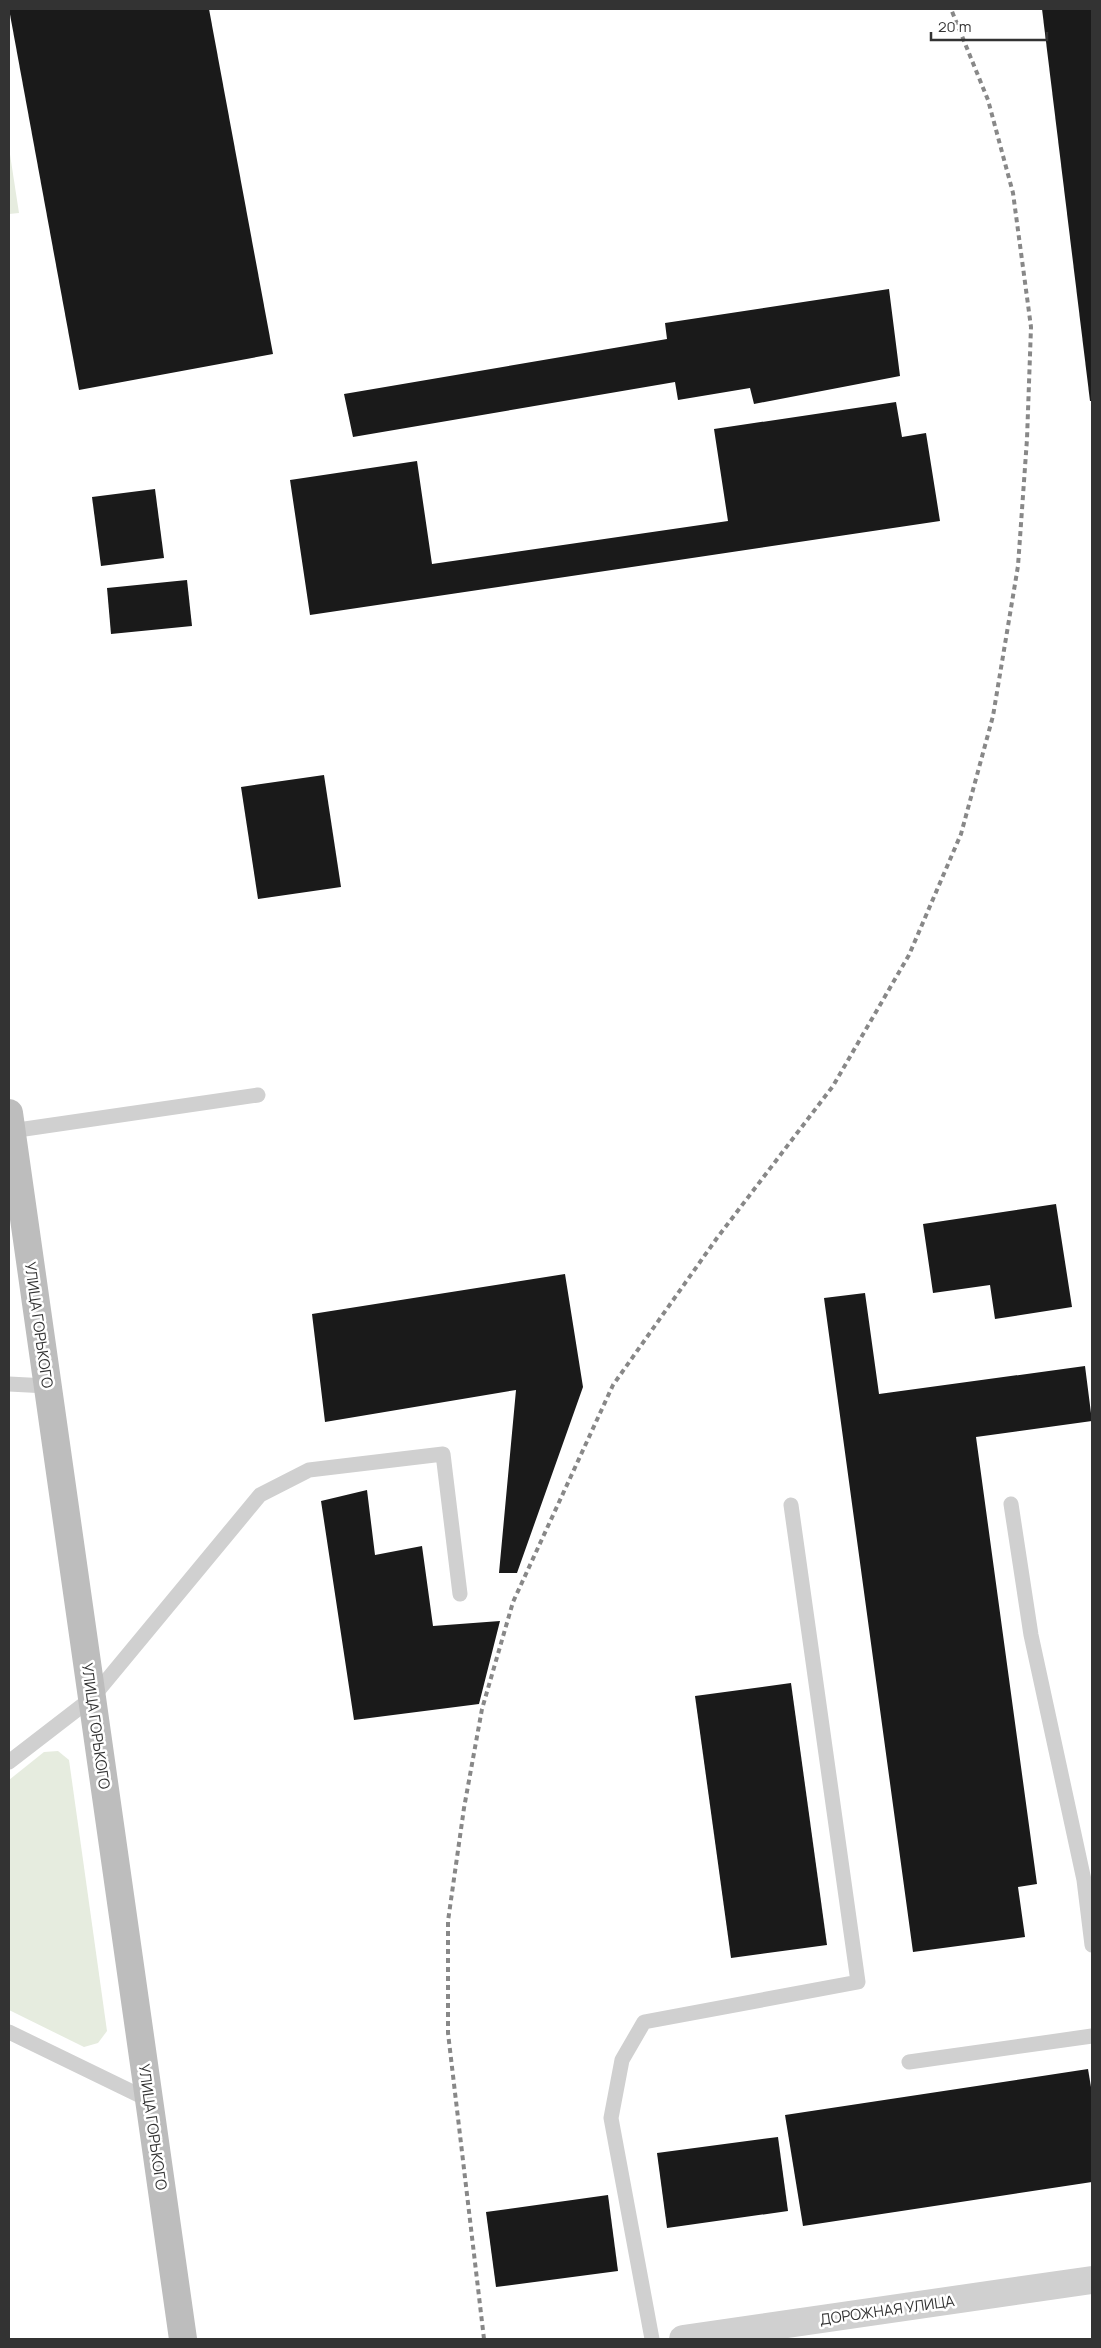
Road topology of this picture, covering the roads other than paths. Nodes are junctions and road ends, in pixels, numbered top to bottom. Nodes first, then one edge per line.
1 (258, 1095) dead end
2 (10, 1122) edge
3 (9, 1384) edge
4 (47, 1386) junction
5 (1010, 1504) dead end
6 (791, 1505) dead end
7 (460, 1594) dead end
8 (92, 1698) junction
9 (9, 1762) edge
10 (1092, 1945) edge
11 (9, 2032) edge
12 (1092, 2036) edge
13 (909, 2062) dead end
14 (149, 2100) junction
15 (1092, 2280) edge
16 (183, 2339) edge
17 (652, 2339) edge
18 (683, 2339) edge

1 - 2 lane
2 - 4 street, УЛИЦА ГОРЬКОГО
3 - 4 lane
4 - 8 street, УЛИЦА ГОРЬКОГО
5 - 10 lane
6 - 17 lane
7 - 8 lane
8 - 9 lane
8 - 14 street, УЛИЦА ГОРЬКОГО
11 - 14 lane
12 - 13 lane
14 - 16 street, УЛИЦА ГОРЬКОГО
15 - 18 street, ДОРОЖНАЯ УЛИЦА

